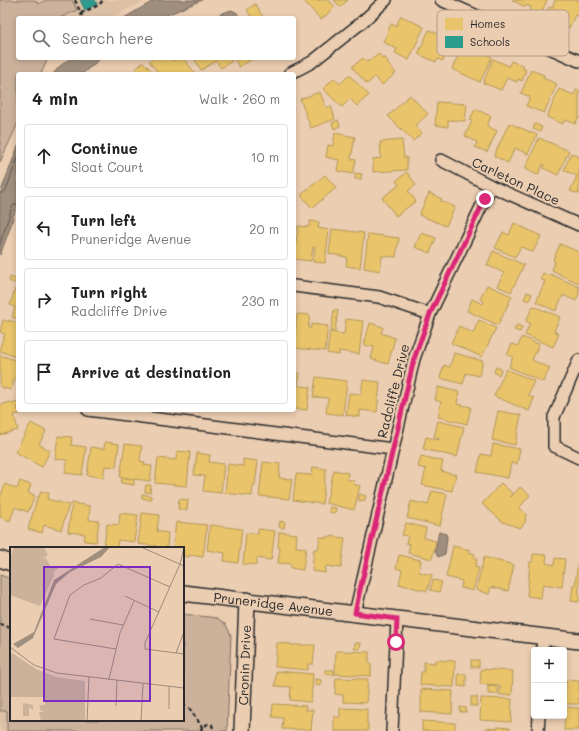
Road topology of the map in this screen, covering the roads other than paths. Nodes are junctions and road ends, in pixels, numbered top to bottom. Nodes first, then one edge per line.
1 (386, 0) edge
2 (441, 0) edge
3 (464, 10) edge
4 (568, 56) edge
5 (579, 61) edge
6 (293, 72) edge
7 (441, 160) dead end
8 (491, 186) junction
9 (579, 225) edge
10 (296, 286) edge
11 (430, 314) junction
12 (579, 360) edge
13 (104, 412) edge
14 (393, 449) junction
15 (579, 458) edge
16 (0, 559) edge
17 (10, 563) edge
18 (184, 593) edge
19 (248, 600) junction
20 (355, 613) junction
21 (397, 619) junction
22 (579, 641) edge
23 (542, 643) edge
24 (539, 719) edge
25 (242, 731) edge
26 (392, 731) edge
27 (538, 731) edge

1 - 6 street
2 - 3 street
4 - 5 street
7 - 8 street, Carleton Place
8 - 9 street, Carleton Place
8 - 11 street, Radcliffe Drive
10 - 11 street
11 - 14 street, Radcliffe Drive
12 - 15 street
13 - 14 street
14 - 20 street, Radcliffe Drive
16 - 17 main road
18 - 19 main road, Pruneridge Avenue
19 - 20 main road, Pruneridge Avenue
19 - 25 main road, Cronin Drive
20 - 21 main road, Pruneridge Avenue
21 - 23 main road, Pruneridge Avenue
21 - 26 street
22 - 23 main road, Pruneridge Avenue
24 - 27 street

